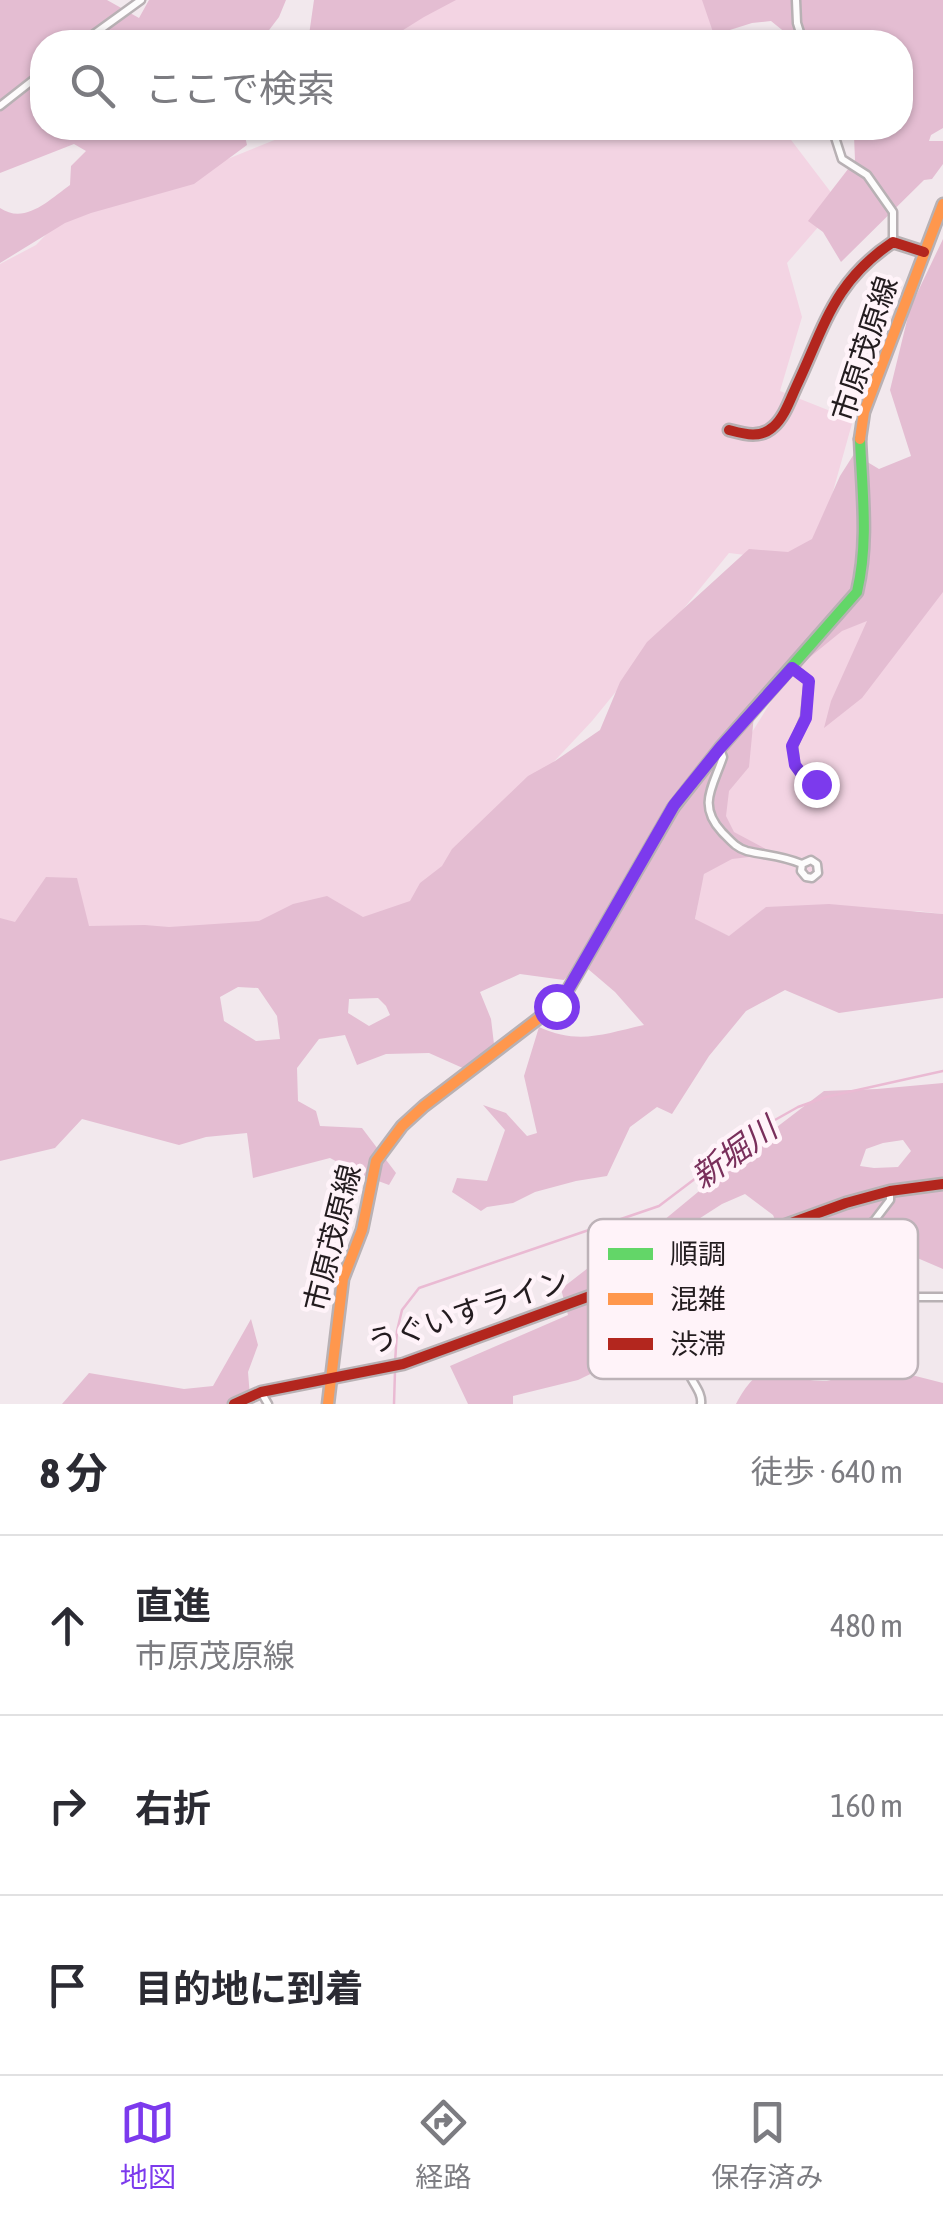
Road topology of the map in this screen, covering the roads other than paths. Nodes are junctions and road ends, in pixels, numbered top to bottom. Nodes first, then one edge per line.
1 (141, 0) edge
2 (796, 0) edge
3 (100, 30) edge
4 (800, 30) edge
5 (30, 82) edge
6 (0, 106) edge
7 (836, 140) edge
8 (943, 204) edge
9 (893, 242) junction
10 (924, 252) junction
11 (729, 430) dead end
12 (792, 668) junction
13 (720, 748) junction
14 (816, 784) dead end
15 (802, 864) dead end
16 (943, 1184) edge
17 (890, 1191) junction
18 (803, 1219) edge
19 (875, 1219) edge
20 (588, 1299) edge
21 (690, 1379) edge
22 (331, 1380) junction
23 (262, 1392) junction
24 (234, 1404) edge
25 (268, 1404) edge
26 (328, 1404) edge
27 (701, 1404) edge

1 - 3 street
2 - 4 street
5 - 6 street
7 - 9 street
8 - 10 main road, 市原茂原線
9 - 10 main road
9 - 11 main road
10 - 12 main road, 市原茂原線
12 - 13 main road, 市原茂原線
12 - 14 street
13 - 15 street
13 - 22 main road, 市原茂原線
16 - 17 main road, うぐいすライン
17 - 18 main road, うぐいすライン
17 - 19 street
20 - 22 main road, うぐいすライン
21 - 27 street
22 - 23 main road, うぐいすライン
22 - 26 main road, 市原茂原線
23 - 24 main road, うぐいすライン
23 - 25 street

